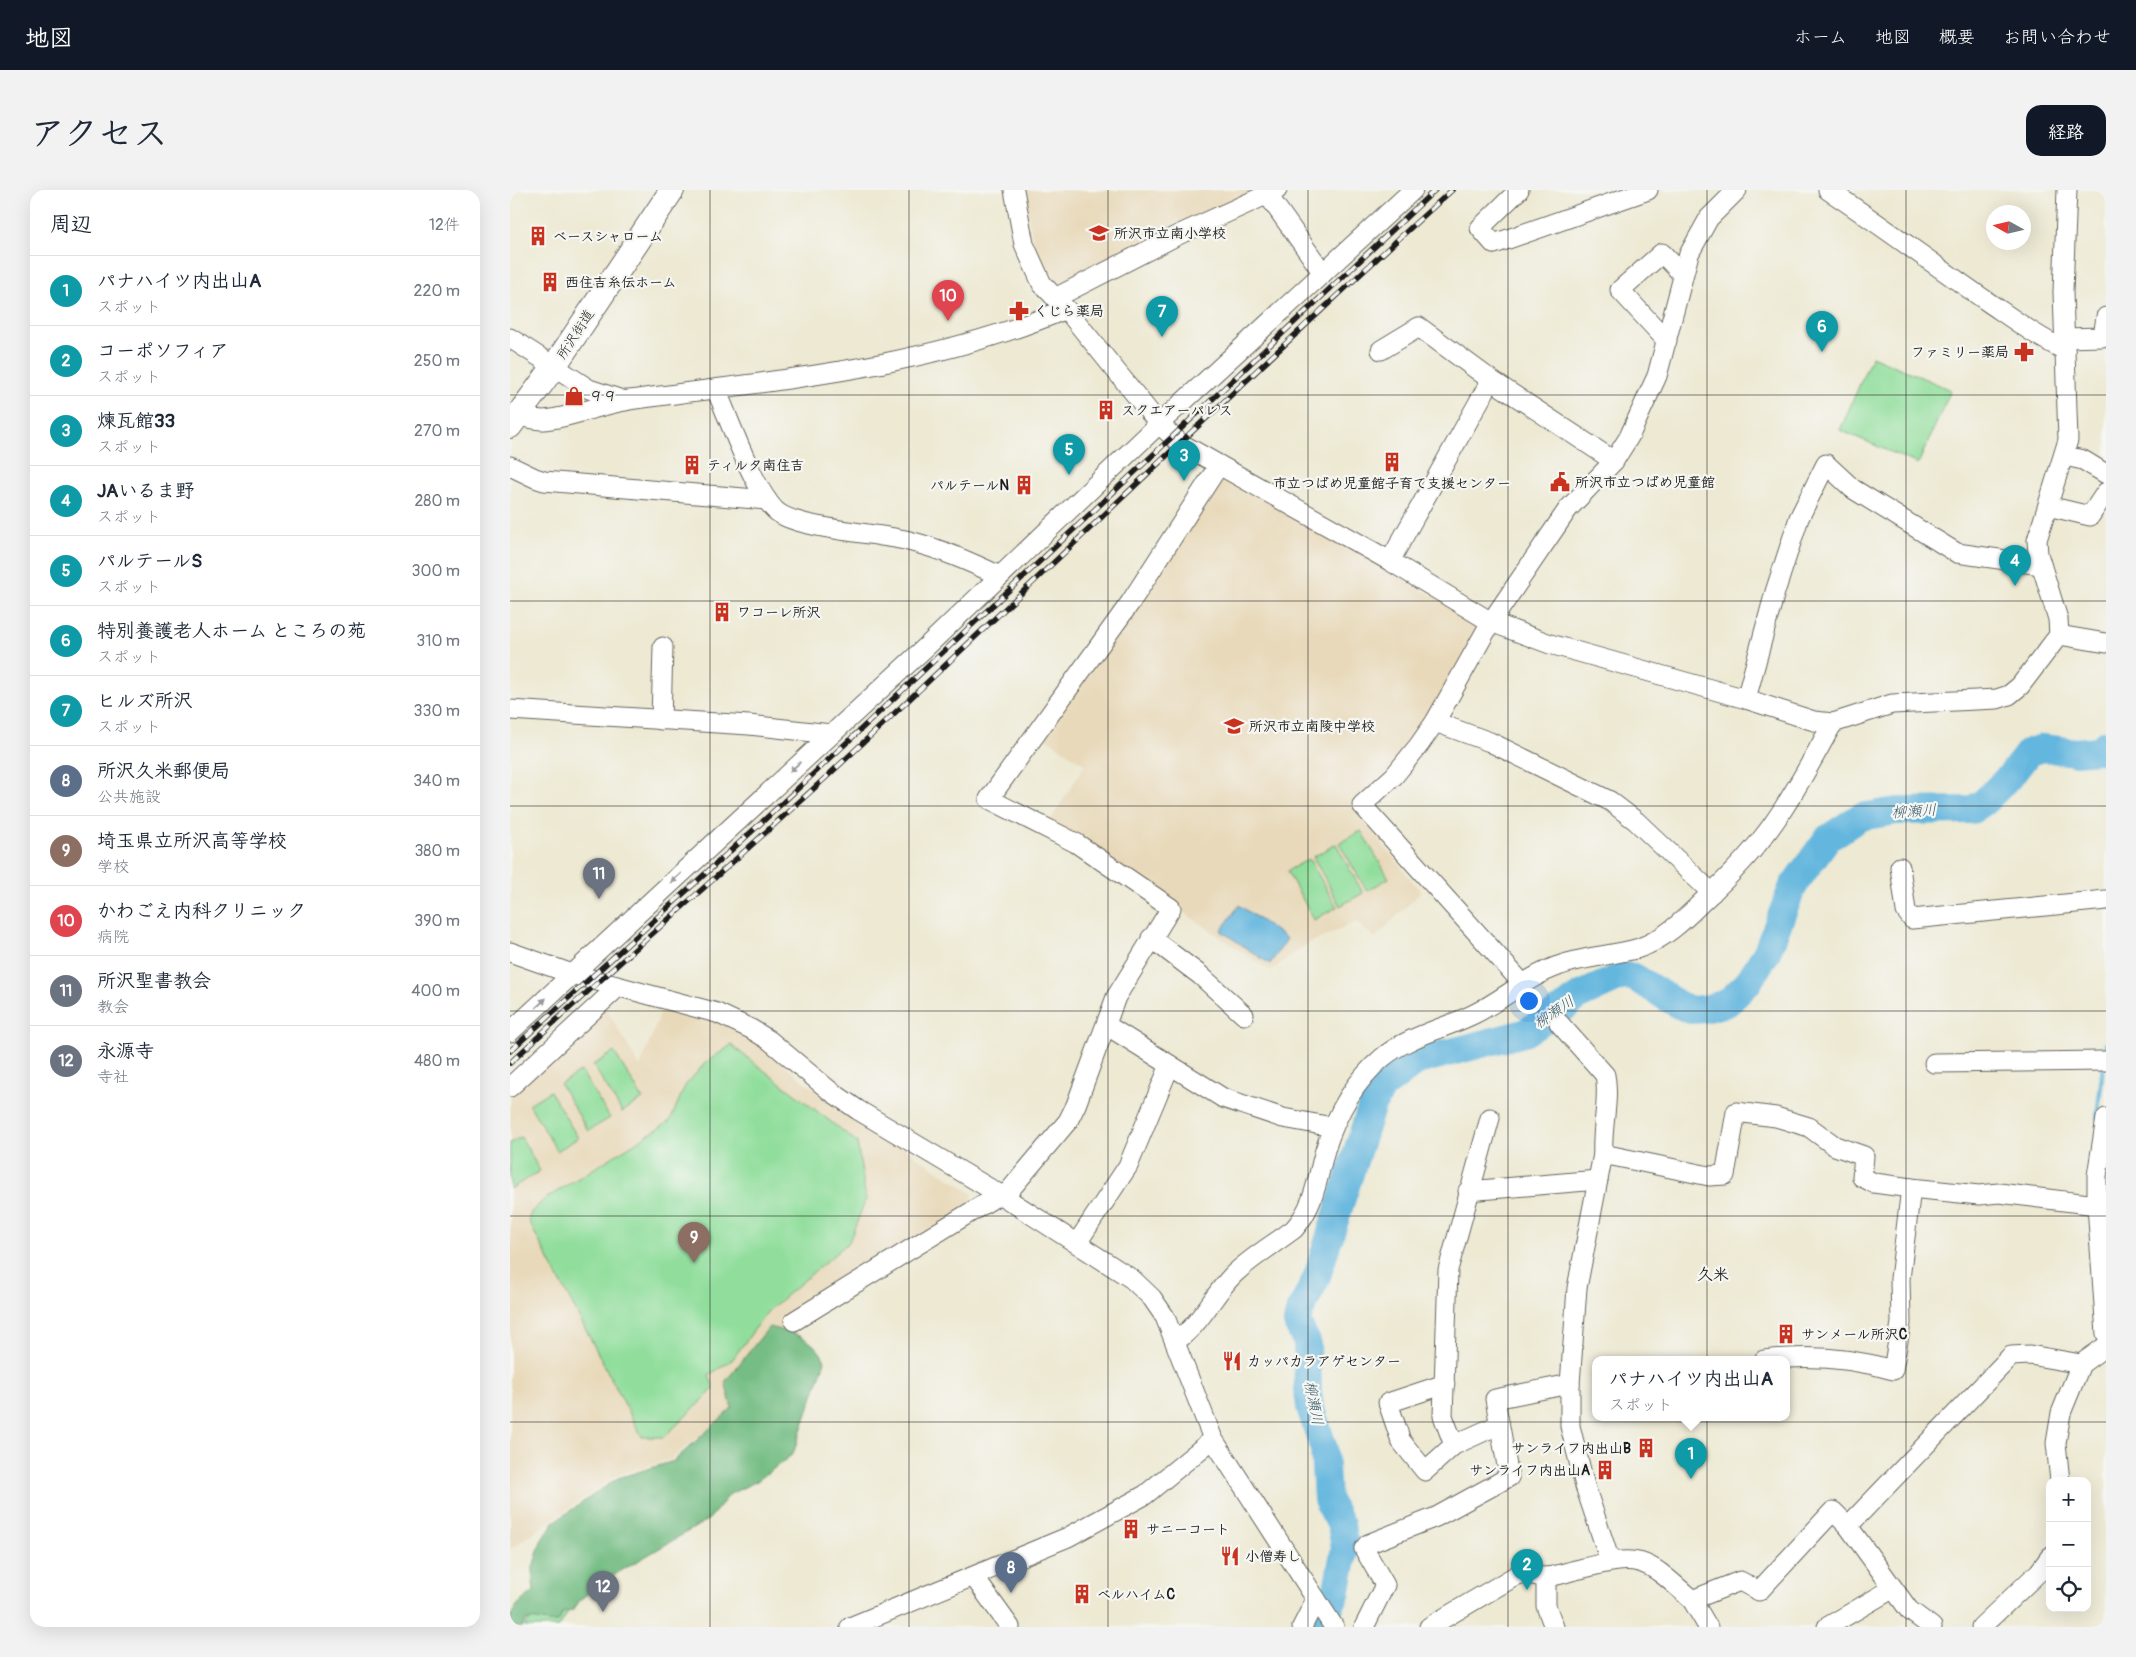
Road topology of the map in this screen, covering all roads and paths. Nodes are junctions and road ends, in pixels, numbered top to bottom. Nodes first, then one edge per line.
1 (672, 190) edge
2 (1014, 190) edge
3 (1413, 190) edge
4 (1519, 190) edge
5 (1648, 190) edge
6 (1737, 190) edge
7 (1828, 190) edge
8 (2067, 190) edge
9 (1272, 192) edge
10 (1614, 196) edge
11 (1323, 273) junction
12 (1682, 274) junction
13 (1060, 303) junction
14 (2106, 317) edge
15 (510, 338) edge
16 (1666, 341) junction
17 (2065, 344) junction
18 (1381, 350) dead end
19 (553, 368) junction
20 (1491, 380) junction
21 (716, 389) junction
22 (625, 401) junction
23 (514, 421) edge
24 (1159, 424) junction
25 (2065, 456) junction
26 (1614, 461) junction
27 (1219, 465) junction
28 (510, 466) edge
29 (2106, 474) edge
30 (2106, 492) edge
31 (767, 500) junction
32 (2048, 506) junction
33 (1390, 561) junction
34 (2042, 565) junction
35 (1000, 576) junction
36 (1491, 622) junction
37 (2059, 635) junction
38 (2106, 643) edge
39 (663, 647) dead end
40 (1746, 699) junction
41 (510, 710) edge
42 (661, 720) junction
43 (1435, 722) junction
44 (1833, 723) junction
45 (831, 734) junction
46 (1900, 867) dead end
47 (1712, 893) junction
48 (2106, 900) edge
49 (1151, 938) junction
50 (510, 952) edge
51 (572, 974) junction
52 (1522, 983) junction
53 (618, 987) junction
54 (1244, 1015) dead end
55 (1559, 1023) dead end
56 (1106, 1025) junction
57 (510, 1032) edge
58 (2106, 1061) edge
59 (1934, 1063) dead end
60 (1170, 1065) junction
61 (510, 1087) edge
62 (1490, 1118) dead end
63 (2106, 1118) edge
64 (1333, 1127) junction
65 (1603, 1154) junction
66 (1598, 1180) junction
67 (1911, 1188) junction
68 (1468, 1191) junction
69 (1002, 1196) junction
70 (2096, 1205) junction
71 (1077, 1243) junction
72 (794, 1320) dead end
73 (2106, 1334) edge
74 (1176, 1341) junction
75 (2106, 1346) edge
76 (1790, 1360) edge
77 (2081, 1364) junction
78 (1445, 1384) junction
79 (1570, 1384) junction
80 (1498, 1425) junction
81 (1213, 1439) junction
82 (1454, 1445) junction
83 (2060, 1477) edge
84 (1848, 1526) junction
85 (1610, 1561) junction
86 (2046, 1563) edge
87 (974, 1577) junction
88 (1546, 1577) junction
89 (1892, 1589) junction
90 (1692, 1600) junction
91 (1317, 1602) junction
92 (850, 1627) edge
93 (1010, 1627) edge
94 (1302, 1627) edge
95 (1334, 1627) edge
96 (1364, 1627) edge
97 (1429, 1627) edge
98 (1554, 1627) edge
99 (1708, 1627) edge
100 (1826, 1627) edge
101 (1932, 1627) edge
102 (1981, 1627) edge

1 - 19 main road, 所沢街道
2 - 13 street
3 - 11 street
4 - 10 street
5 - 10 street
6 - 12 street
7 - 17 street
8 - 17 street
9 - 11 street
9 - 13 street
11 - 24 street
12 - 16 street
12 - 16 street
13 - 21 street
13 - 24 street
14 - 17 street
15 - 19 street
16 - 26 street
17 - 25 street
18 - 20 street
19 - 22 street
19 - 23 main road, 所沢街道
20 - 26 street
20 - 33 street
21 - 22 street
21 - 31 street
22 - 23 street
24 - 27 street
24 - 35 street
25 - 29 street
25 - 32 street
26 - 36 street
27 - 33 street
27 - 49 street
28 - 31 street
30 - 32 street
31 - 35 street
32 - 34 street
33 - 36 street
34 - 37 street
34 - 40 street
35 - 45 street
36 - 40 street
36 - 43 street
37 - 38 street
37 - 44 street
39 - 42 street
40 - 44 street
41 - 42 street
42 - 45 street
43 - 47 street
43 - 52 street
44 - 47 street
45 -> 51 street
46 - 48 street
47 - 52 street
49 - 54 street
49 - 56 street
50 - 51 street
51 - 53 street
57 -> 51 street
52 - 64 street
53 - 61 street
53 - 69 street
55 - 65 street
56 - 60 street
56 - 69 street
58 - 59 street
60 - 64 street
60 - 71 street
62 - 68 street
63 - 70 street
64 - 74 street
65 - 66 street
65 - 67 street
66 - 68 street
66 - 79 street
67 - 70 street
67 - 76 street
68 - 78 street
69 - 71 street
69 - 72 street
70 - 73 street
71 - 74 street
74 - 81 street
75 - 77 street
77 - 83 street
77 - 84 street
78 - 82 street
78 - 82 street
79 - 80 street
79 - 85 street
80 - 82 street
80 - 96 street
81 - 87 street
81 - 91 street
84 - 89 street
84 - 90 street
85 - 88 street
85 - 90 street
86 - 102 street
87 - 92 street
87 - 93 street
88 - 97 street
88 - 98 street
89 - 100 street
89 - 101 street
90 - 99 street
91 - 94 street
91 - 95 street

